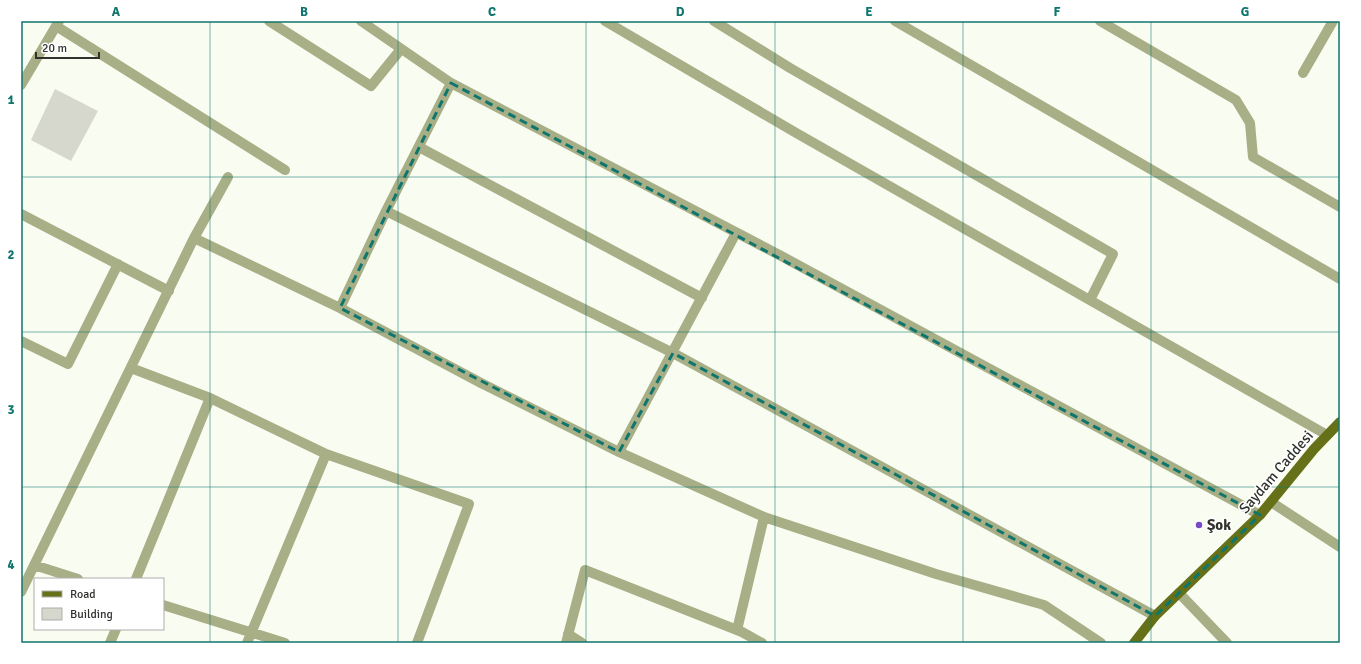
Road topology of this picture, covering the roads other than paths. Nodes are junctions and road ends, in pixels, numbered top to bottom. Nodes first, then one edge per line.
1 (269, 21) edge
2 (361, 21) edge
3 (605, 21) edge
4 (714, 21) edge
5 (895, 21) edge
6 (1100, 21) edge
7 (1333, 21) edge
8 (58, 24) edge
9 (401, 49) junction
10 (1303, 73) dead end
11 (452, 83) junction
12 (21, 84) edge
13 (419, 147) junction
14 (285, 170) dead end
15 (228, 177) dead end
16 (1340, 208) edge
17 (386, 211) junction
18 (21, 214) edge
19 (736, 233) junction
20 (194, 238) junction
21 (118, 264) junction
22 (1340, 279) edge
23 (169, 291) junction
24 (702, 298) junction
25 (1090, 300) junction
26 (340, 308) junction
27 (21, 340) edge
28 (673, 353) junction
29 (131, 368) junction
30 (210, 398) junction
31 (1340, 422) edge
32 (1328, 435) junction
33 (619, 452) junction
34 (326, 454) junction
35 (1271, 502) junction
36 (1260, 515) junction
37 (764, 517) junction
38 (1340, 547) edge
39 (34, 565) junction
40 (75, 578) edge
41 (136, 578) edge
42 (21, 592) edge
43 (1179, 593) junction
44 (164, 605) edge
45 (1155, 616) junction
46 (116, 630) edge
47 (737, 630) junction
48 (251, 633) junction
49 (567, 639) edge
50 (110, 643) edge
51 (247, 643) edge
52 (285, 643) edge
53 (417, 643) edge
54 (582, 643) edge
55 (762, 643) edge
56 (1101, 643) edge
57 (1134, 643) edge
58 (1228, 643) edge

1 - 9 street
2 - 9 street
3 - 25 street
4 - 25 street
5 - 22 street
6 - 16 street
7 - 10 street
8 - 12 street
8 - 14 street
9 - 11 street
11 - 13 street
11 - 19 street
13 - 17 street
13 - 24 street
15 - 20 street
17 - 26 street
17 - 28 street
18 - 21 street
19 - 24 street
19 - 36 street
20 - 23 street
20 - 26 street
21 - 23 street
21 - 27 street
23 - 29 street
24 - 28 street
25 - 32 street
26 - 33 street
28 - 33 street
28 - 45 street
29 - 30 street
29 - 39 street
30 - 34 street
30 - 41 street
31 - 32 main road, Saydam Caddesi
32 - 35 main road, Saydam Caddesi
33 - 37 street
34 - 48 street
34 - 53 street
35 - 36 main road, Saydam Caddesi
35 - 38 street
36 - 43 main road, Saydam Caddesi
37 - 47 street
37 - 56 street
39 - 40 street
39 - 42 street
43 - 45 main road, Saydam Caddesi
43 - 58 street
44 - 48 street
45 - 57 main road, Saydam Caddesi
46 - 50 street
47 - 49 street
47 - 55 street
48 - 51 street
48 - 52 street
49 - 54 street

